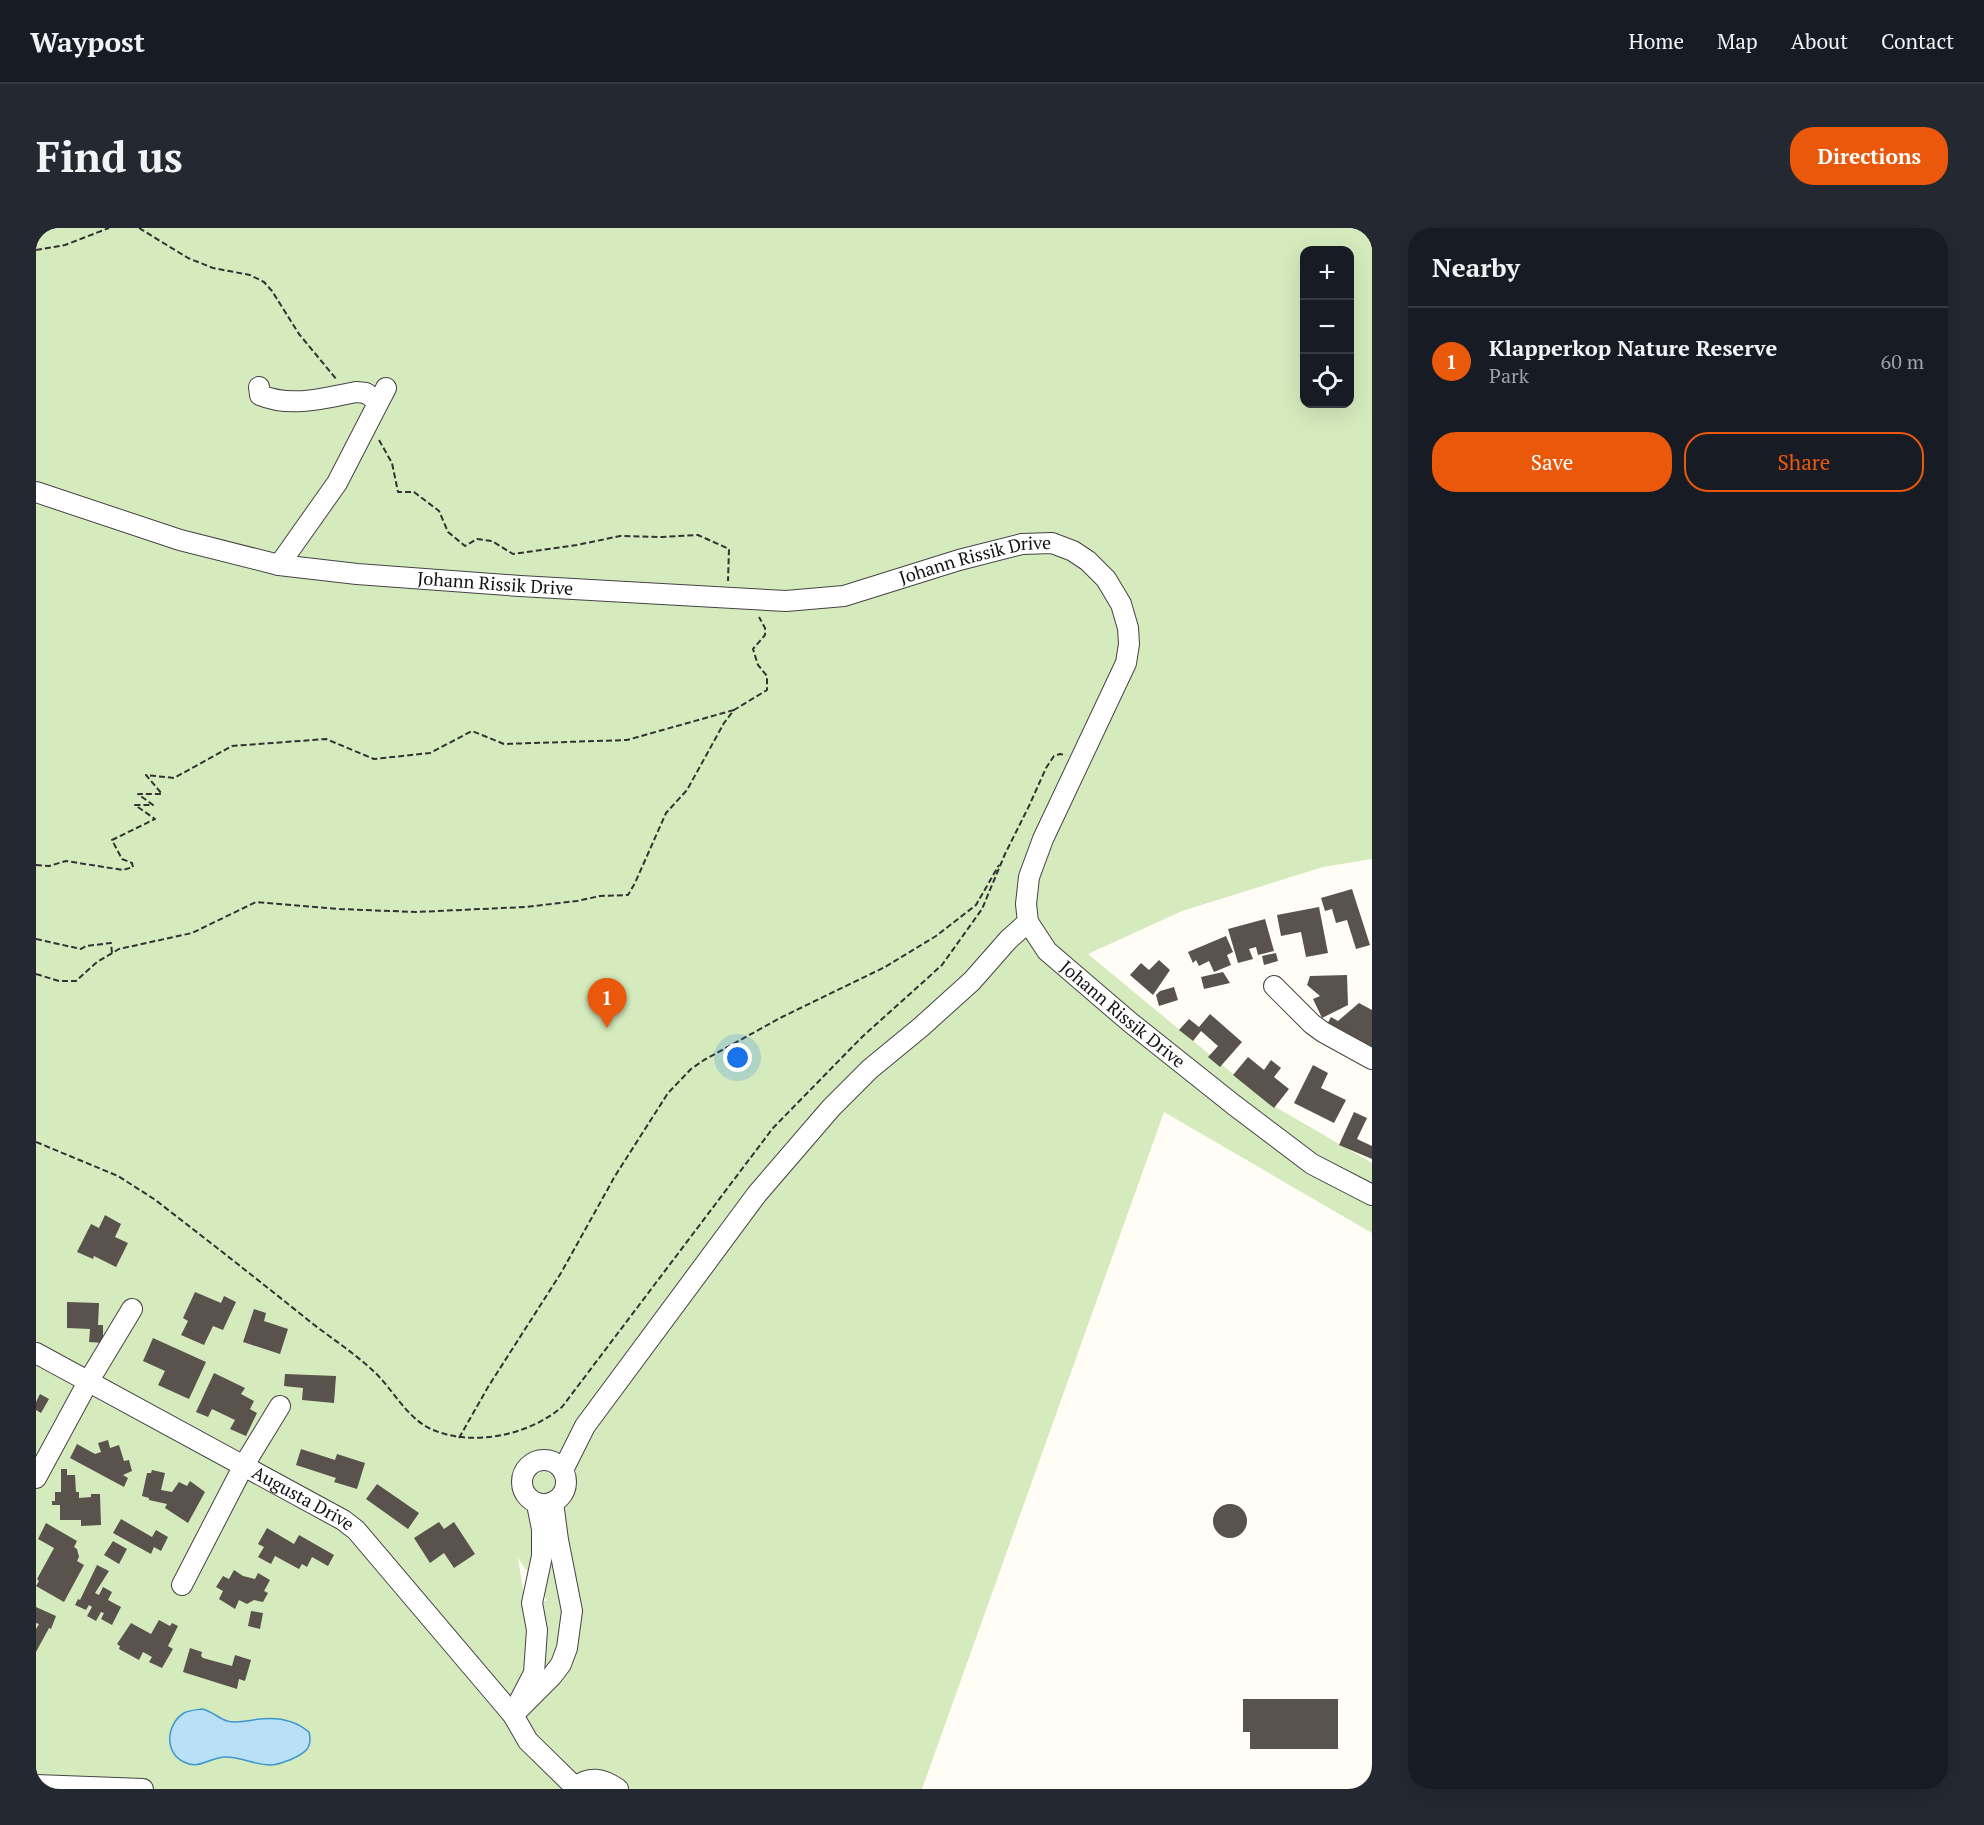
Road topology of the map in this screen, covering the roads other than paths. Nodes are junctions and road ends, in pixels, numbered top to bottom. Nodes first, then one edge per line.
1 (259, 387) dead end
2 (36, 492) edge
3 (279, 566) junction
4 (1028, 922) junction
5 (1274, 986) dead end
6 (1372, 1059) edge
7 (1372, 1195) edge
8 (132, 1309) dead end
9 (36, 1353) edge
10 (88, 1382) junction
11 (280, 1406) dead end
12 (585, 1426) junction
13 (544, 1460) junction
14 (244, 1465) junction
15 (563, 1470) junction
16 (36, 1478) edge
17 (545, 1503) junction
18 (182, 1585) dead end
19 (513, 1715) junction
20 (36, 1785) edge
21 (576, 1788) edge
22 (143, 1789) edge
23 (618, 1789) edge

1 - 3 street
2 - 3 street, Johann Rissik Drive
3 - 4 street, Johann Rissik Drive
4 - 7 street, Johann Rissik Drive
4 - 12 street
5 - 6 street
8 - 10 street
9 - 10 street, Augusta Drive
10 - 14 street, Augusta Drive
10 - 16 street
11 - 14 street
12 - 13 street
12 - 15 street
13 - 15 street
13 - 17 street
14 - 18 street
14 - 19 street, Augusta Drive
15 - 17 street
17 - 19 street
17 - 19 street
19 - 21 street, Augusta Drive
20 - 22 street
21 - 23 street

